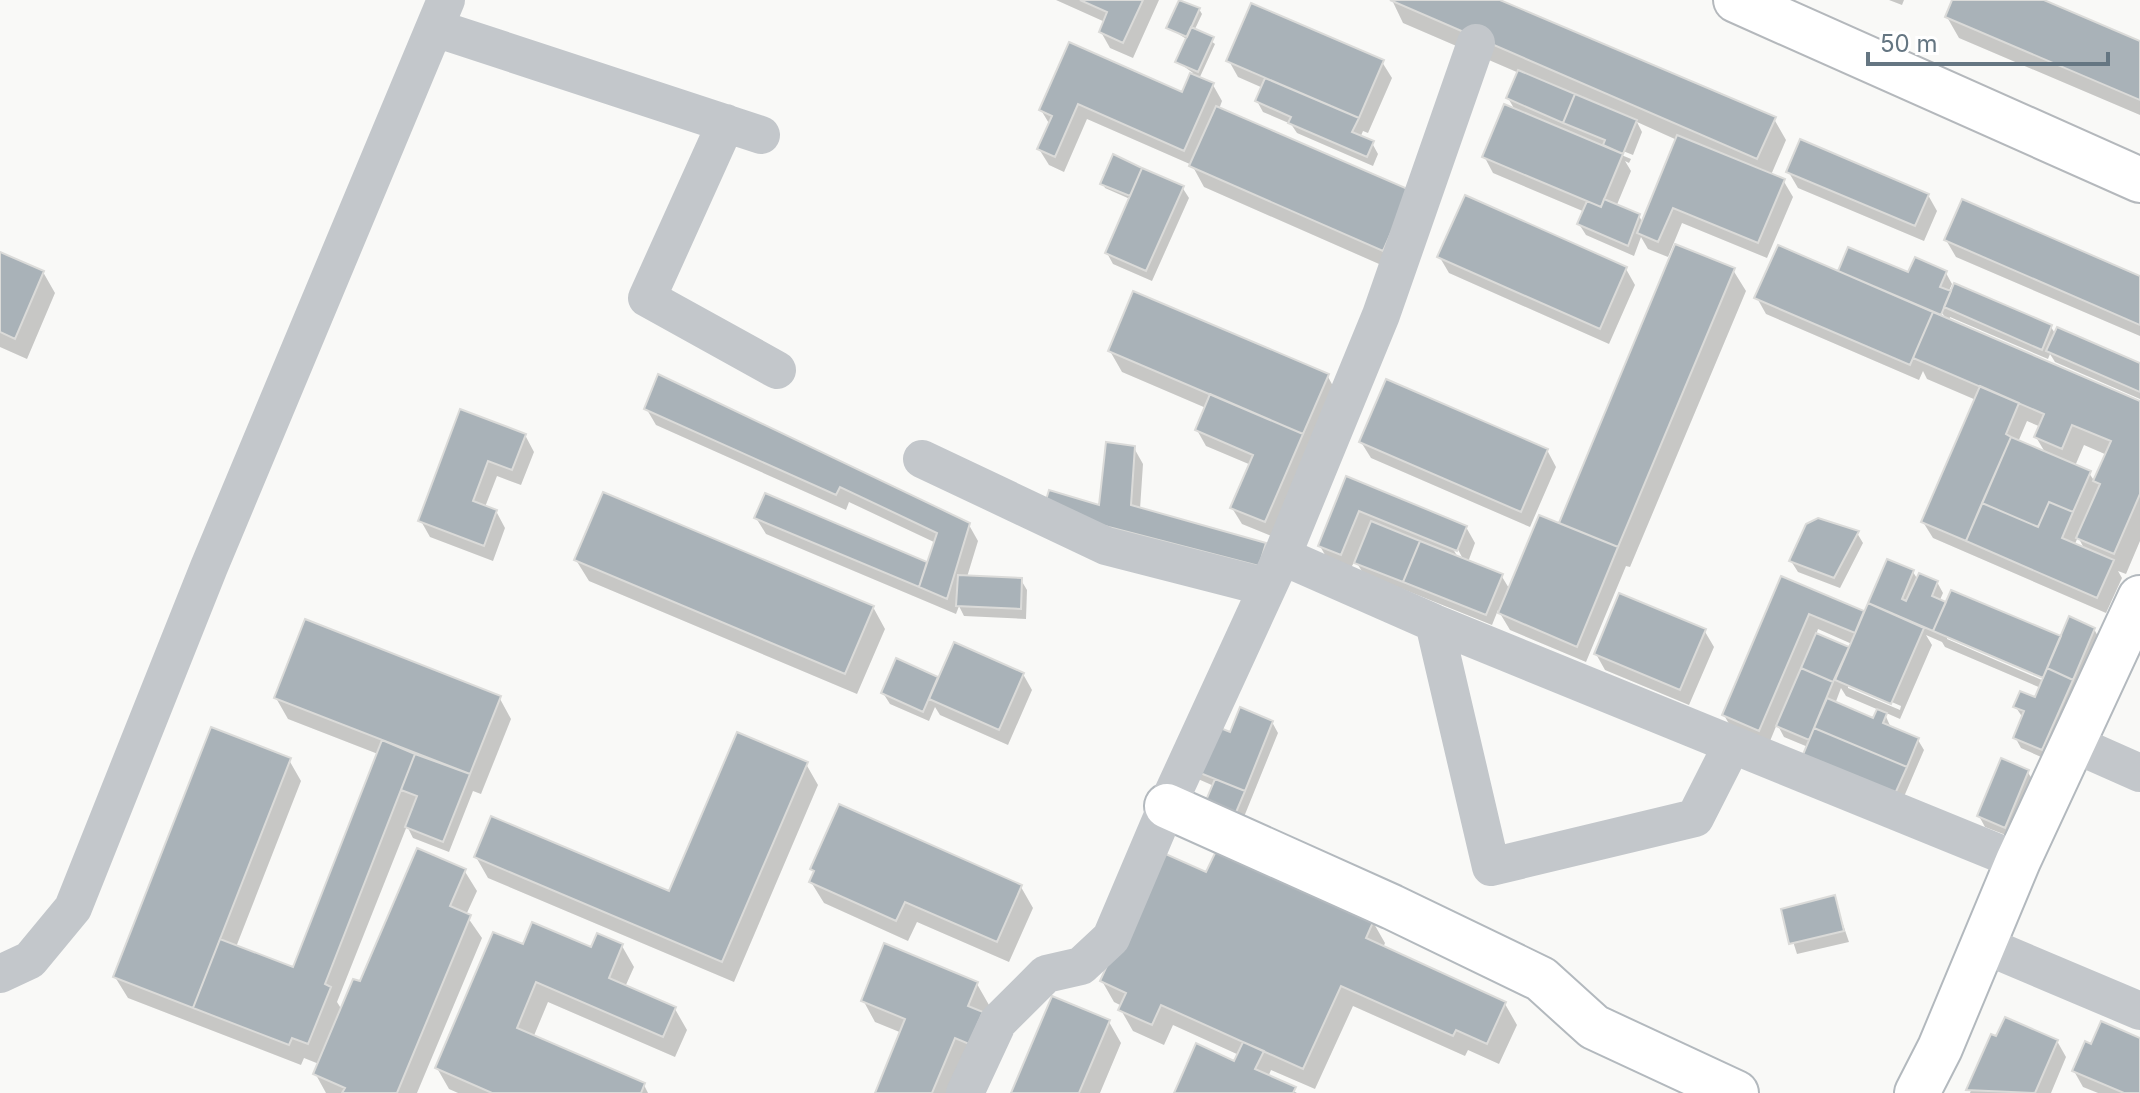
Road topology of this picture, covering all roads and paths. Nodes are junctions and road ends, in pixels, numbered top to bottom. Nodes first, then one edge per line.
1 (1736, 0) edge
2 (440, 14) edge
3 (1476, 43) dead end
4 (2140, 180) edge
5 (777, 370) dead end
6 (922, 459) dead end
7 (1274, 572) junction
8 (2140, 598) edge
9 (1434, 623) junction
10 (2072, 743) junction
11 (1732, 745) junction
12 (2140, 773) edge
13 (1167, 806) junction
14 (2018, 861) junction
15 (1984, 945) junction
16 (0, 974) edge
17 (2140, 1011) edge
18 (965, 1093) edge
19 (1736, 1093) edge
20 (1917, 1093) edge

1 - 4 main road
2 - 5 street
2 - 16 street
3 - 7 street
6 - 7 street
7 - 9 street
7 - 13 street
8 - 10 main road
9 - 11 street
9 - 11 street
10 - 12 street
10 - 14 main road
11 - 14 street
13 - 18 street
13 - 19 main road
14 - 15 main road
15 - 17 street
15 - 20 main road

